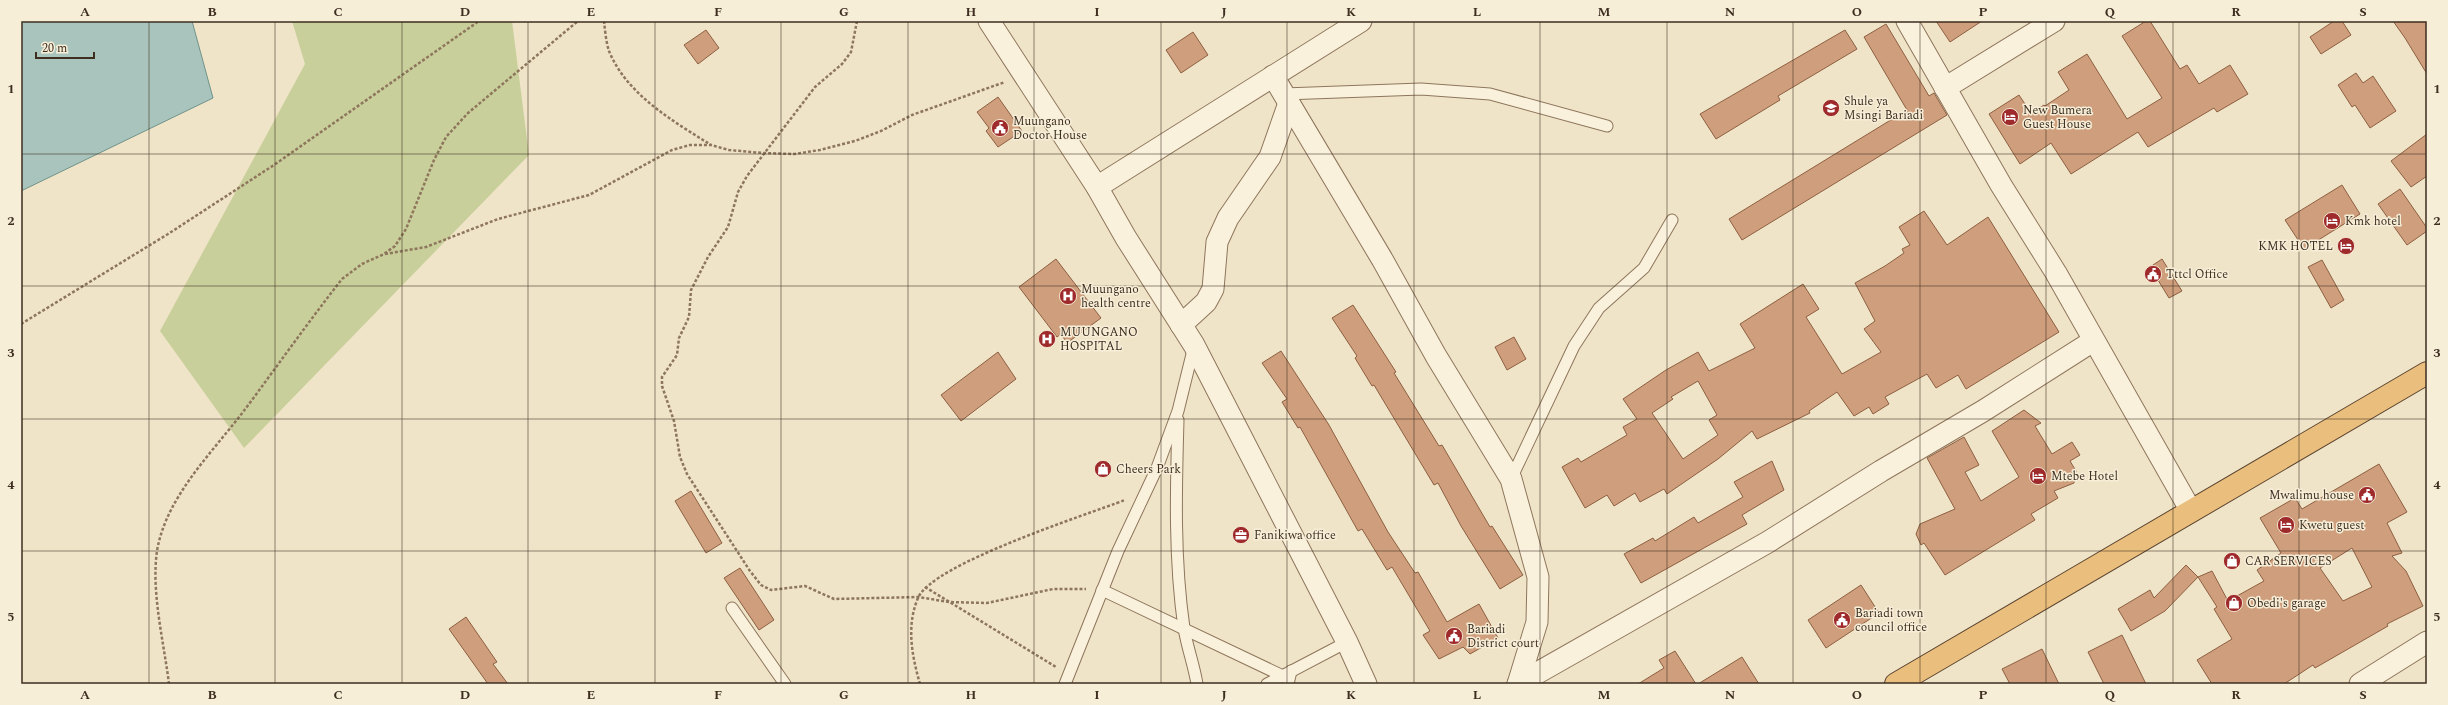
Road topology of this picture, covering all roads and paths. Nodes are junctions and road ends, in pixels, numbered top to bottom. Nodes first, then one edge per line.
1 (479, 21) edge
2 (578, 21) edge
3 (604, 21) edge
4 (857, 21) edge
5 (991, 21) edge
6 (1361, 21) edge
7 (1906, 21) edge
8 (2054, 21) edge
9 (1023, 74) junction
10 (1273, 76) junction
11 (1945, 88) junction
12 (1286, 99) junction
13 (1607, 126) dead end
14 (711, 146) junction
15 (763, 153) junction
16 (1097, 187) junction
17 (1672, 220) dead end
18 (384, 254) junction
19 (21, 324) edge
20 (1181, 325) junction
21 (2093, 341) junction
22 (1194, 345) junction
23 (2427, 374) edge
24 (1178, 411) junction
25 (1510, 479) junction
26 (1145, 493) junction
27 (2192, 511) junction
28 (925, 587) junction
29 (1102, 590) junction
30 (918, 597) junction
31 (949, 602) junction
32 (732, 608) dead end
33 (1184, 628) junction
34 (1347, 642) junction
35 (2427, 642) edge
36 (1287, 677) edge
37 (1067, 679) edge
38 (169, 684) edge
39 (785, 684) edge
40 (920, 684) edge
41 (1198, 684) edge
42 (1267, 684) edge
43 (1366, 684) edge
44 (1896, 684) edge
45 (2360, 684) edge

1 - 19 path
2 - 18 path
3 - 14 path
4 - 15 path
5 - 9 street
6 - 10 street
7 - 11 street
8 - 11 street
9 - 15 path
9 - 16 street
10 - 12 street
10 - 16 street
11 - 21 street
12 - 13 lane
12 - 20 street
12 - 25 street
14 - 15 path
14 - 18 path
15 - 30 path
16 - 20 street
17 - 25 lane
18 - 38 path
20 - 22 street
21 - 25 street
21 - 27 street
22 - 24 lane
22 - 34 street
23 - 27 highway
24 - 26 lane
24 - 33 lane
26 - 28 path
26 - 29 lane
27 - 44 highway
28 - 30 path
28 - 31 path
29 - 31 path
29 - 33 lane
29 - 37 lane
30 - 31 path
30 - 40 path
31 - 37 path
32 - 39 lane
33 - 36 lane
33 - 41 lane
34 - 36 lane
34 - 43 street
35 - 45 street
36 - 42 lane

